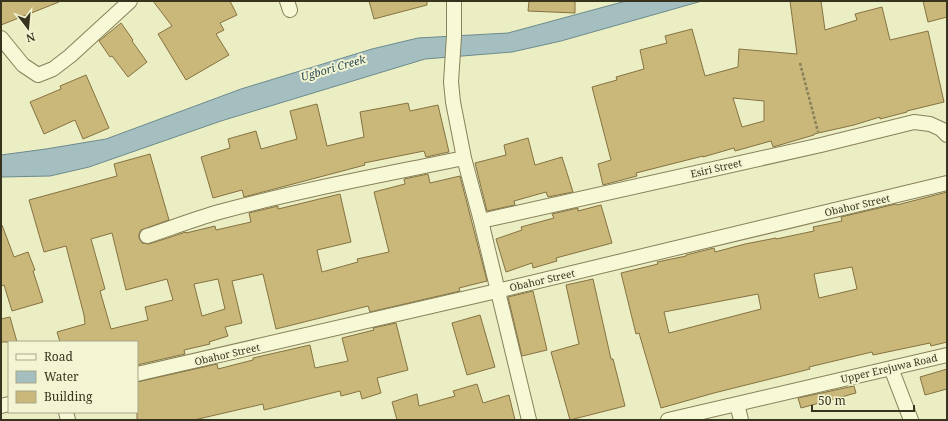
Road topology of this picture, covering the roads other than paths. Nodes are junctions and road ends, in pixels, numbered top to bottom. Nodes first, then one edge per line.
1 (130, 1) edge
2 (454, 1) edge
3 (1, 38) edge
4 (947, 135) edge
5 (464, 158) junction
6 (947, 183) edge
7 (481, 221) junction
8 (147, 236) dead end
9 (497, 291) junction
10 (947, 354) edge
11 (891, 368) junction
12 (138, 374) edge
13 (737, 404) junction
14 (529, 420) edge
15 (668, 420) edge
16 (741, 420) edge
17 (911, 420) edge

1 - 3 street
2 - 5 street
4 - 7 street, Esiri Street
5 - 7 street
5 - 8 street
6 - 9 street, Obahor Street
7 - 9 street
9 - 12 street, Obahor Street
9 - 14 street
10 - 11 street, Upper Erejuwa Road
11 - 13 street, Upper Erejuwa Road
11 - 17 street
13 - 15 street, Upper Erejuwa Road
13 - 16 street

